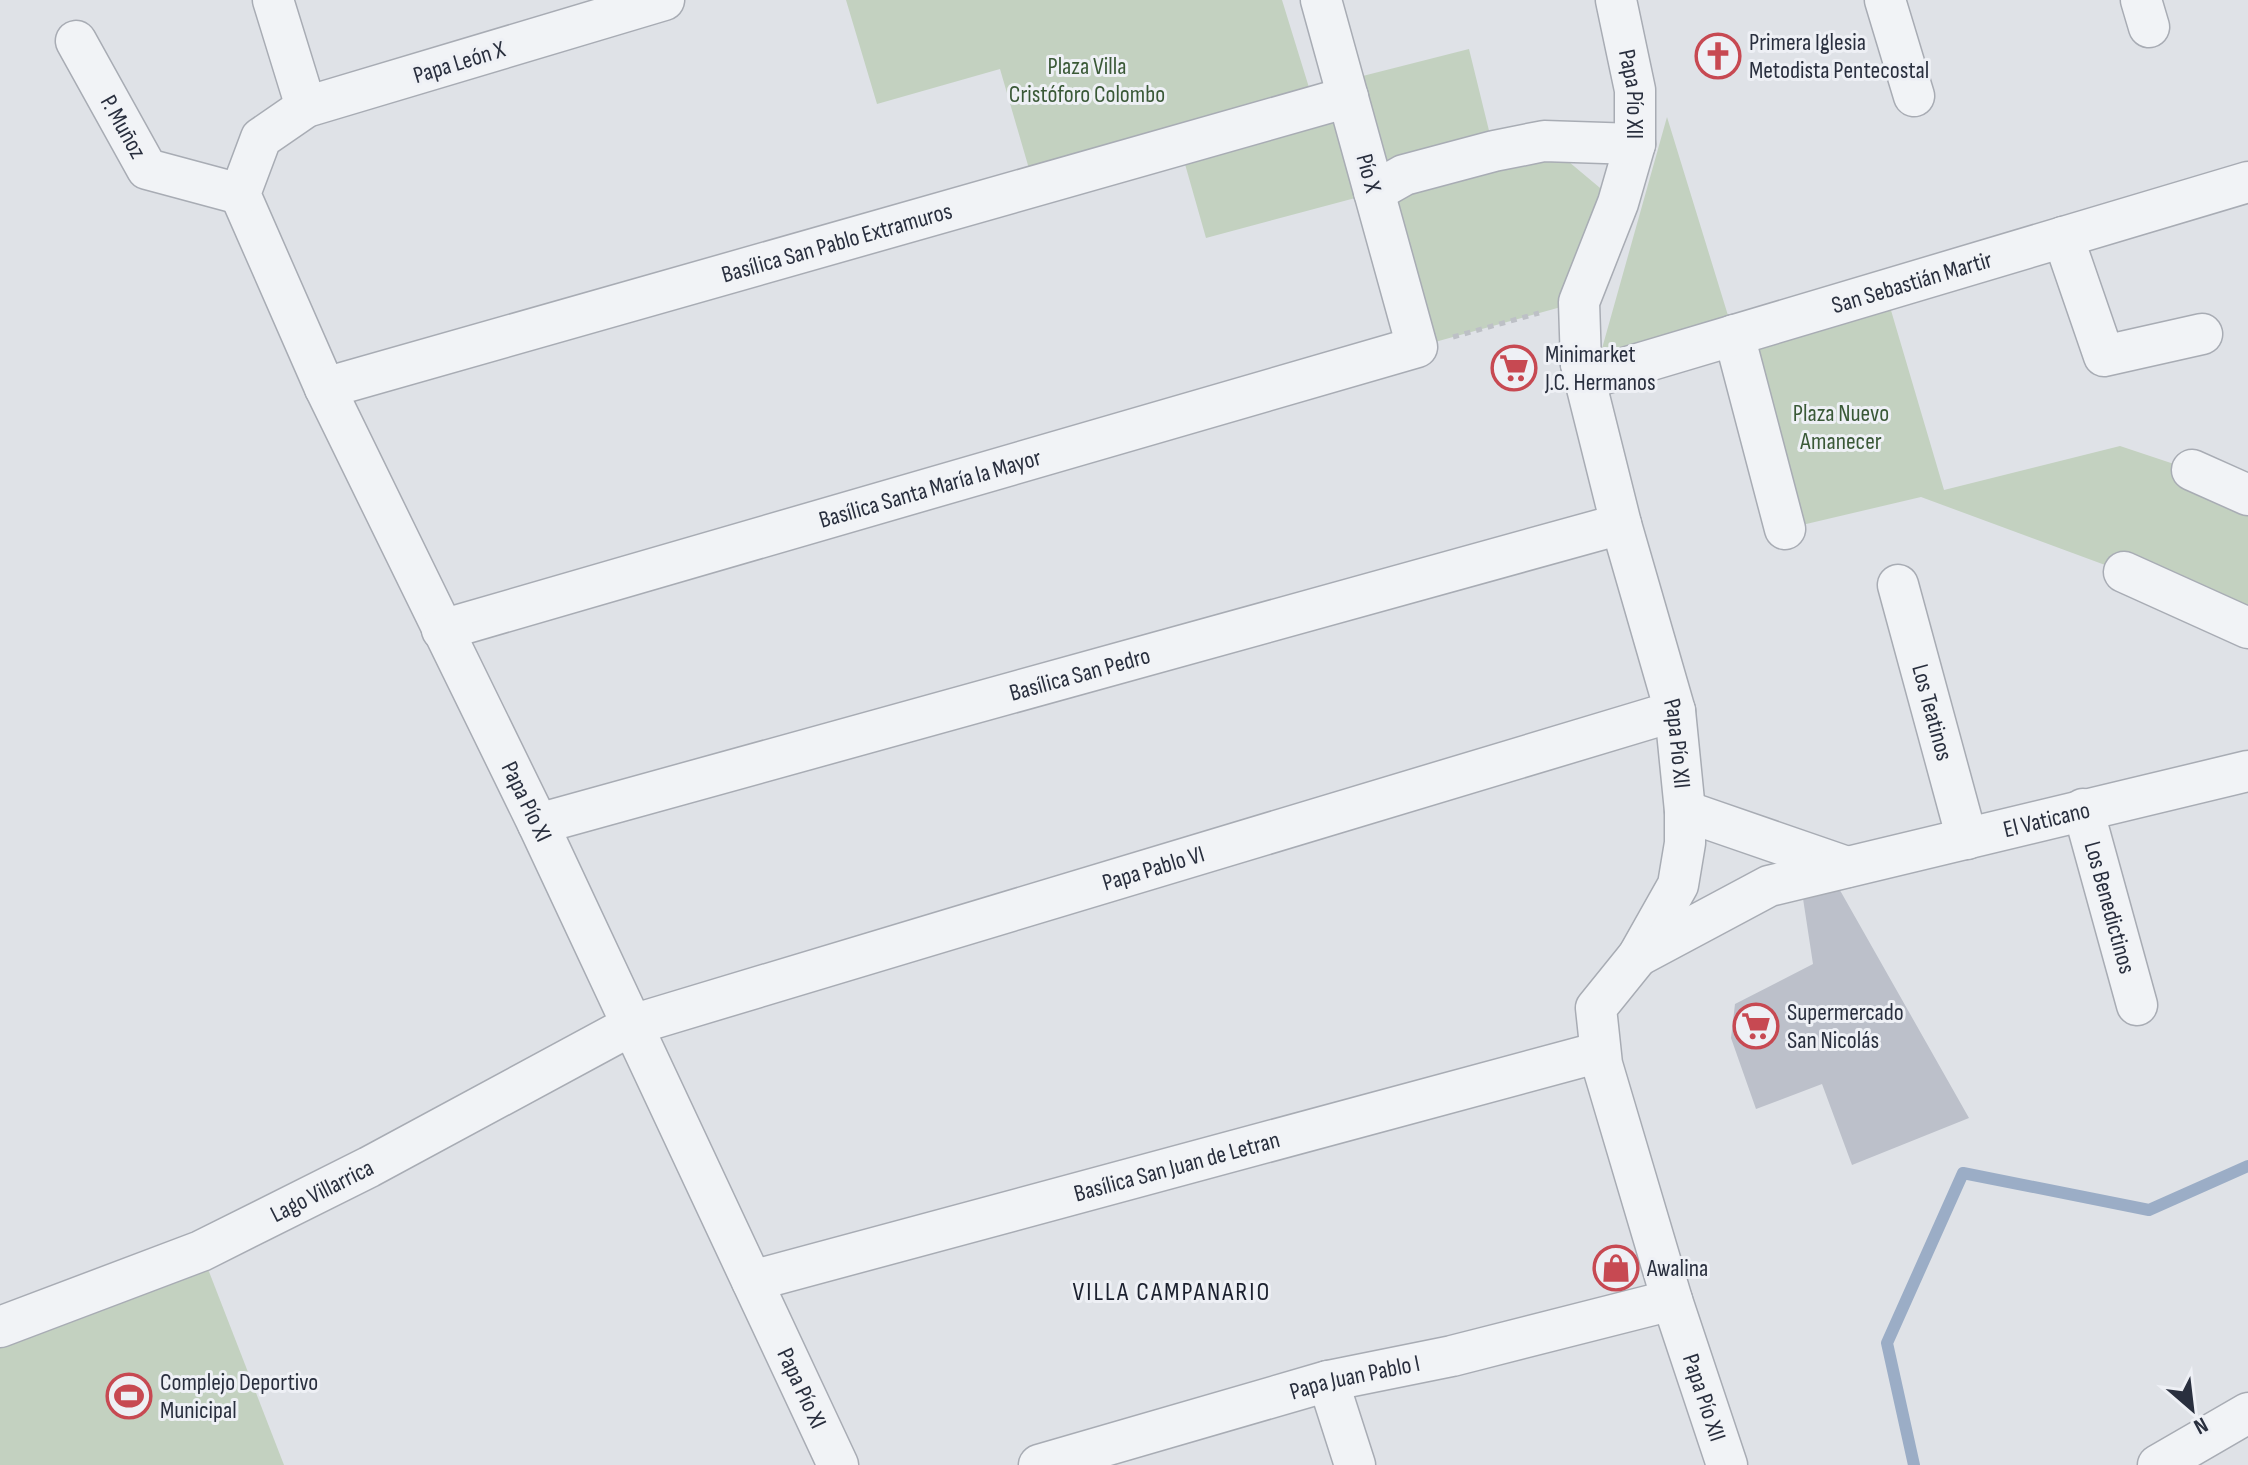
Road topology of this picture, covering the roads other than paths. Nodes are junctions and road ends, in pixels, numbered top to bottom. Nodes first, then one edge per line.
1 (273, 0) edge
2 (664, 0) edge
3 (1321, 0) edge
4 (1616, 0) edge
5 (1885, 0) edge
6 (76, 41) dead end
7 (1914, 96) dead end
8 (1348, 97) junction
9 (306, 107) junction
10 (1635, 144) junction
11 (2248, 182) edge
12 (1374, 192) junction
13 (240, 194) junction
14 (2063, 237) junction
15 (2202, 334) dead end
16 (1734, 335) junction
17 (1417, 347) joint
18 (1581, 364) junction
19 (325, 388) junction
20 (2192, 470) dead end
21 (2248, 495) edge
22 (1621, 524) junction
23 (1785, 529) dead end
24 (2124, 572) dead end
25 (1898, 585) dead end
26 (2248, 628) edge
27 (442, 630) junction
28 (1675, 711) junction
29 (2248, 771) edge
30 (2083, 809) junction
31 (1685, 811) junction
32 (538, 824) junction
33 (1967, 839) junction
34 (1847, 867) junction
35 (1638, 956) junction
36 (2137, 1005) dead end
37 (632, 1025) junction
38 (1600, 1052) junction
39 (752, 1281) junction
40 (1672, 1300) junction
41 (0, 1327) edge
42 (1328, 1381) junction
43 (2248, 1413) edge
44 (1114, 1454) edge
45 (838, 1465) edge
46 (1039, 1465) edge
47 (1355, 1465) edge
48 (1727, 1465) edge
49 (2158, 1465) edge

1 - 9 street
2 - 9 street, Papa León X
3 - 8 street, Pío X
4 - 10 street, Papa Pío XII
5 - 7 street
6 - 13 street, P. Muñoz
8 - 12 street, Pío X
8 - 19 street, Basílica San Pablo Extramuros
9 - 13 street, Papa León X
10 - 12 street
10 - 18 street, Papa Pío XII
11 - 14 street, San Sebastián Martir
12 - 17 street, Pío X
13 - 19 street, Papa Pío XI
14 - 15 street
14 - 16 street, San Sebastián Martir
16 - 18 street, San Sebastián Martir
16 - 23 street
17 - 27 street, Basílica Santa María la Mayor
18 - 22 street, Papa Pío XII
19 - 27 street, Papa Pío XI
20 - 21 street
22 - 28 street, Papa Pío XII
22 - 32 street, Basílica San Pedro
24 - 26 street
25 - 33 street, Los Teatinos
27 - 32 street, Papa Pío XI
28 - 31 street, Papa Pío XII
28 - 37 street, Papa Pablo VI
29 - 30 street, El Vaticano
30 - 33 street, El Vaticano
30 - 36 street, Los Benedictinos
31 - 34 street
31 - 35 street, Papa Pío XII
32 - 37 street, Papa Pío XI
33 - 34 street, El Vaticano
34 - 35 street, El Vaticano
35 - 38 street, Papa Pío XII
37 - 39 street, Papa Pío XI
37 - 41 street, Lago Villarrica
38 - 39 street, Basílica San Juan de Letran
38 - 40 street, Papa Pío XII
39 - 45 street, Papa Pío XI
40 - 42 street, Papa Juan Pablo I
40 - 48 street, Papa Pío XII
42 - 44 street, Papa Juan Pablo I
42 - 47 street
43 - 49 street
44 - 46 street, Papa Juan Pablo I

